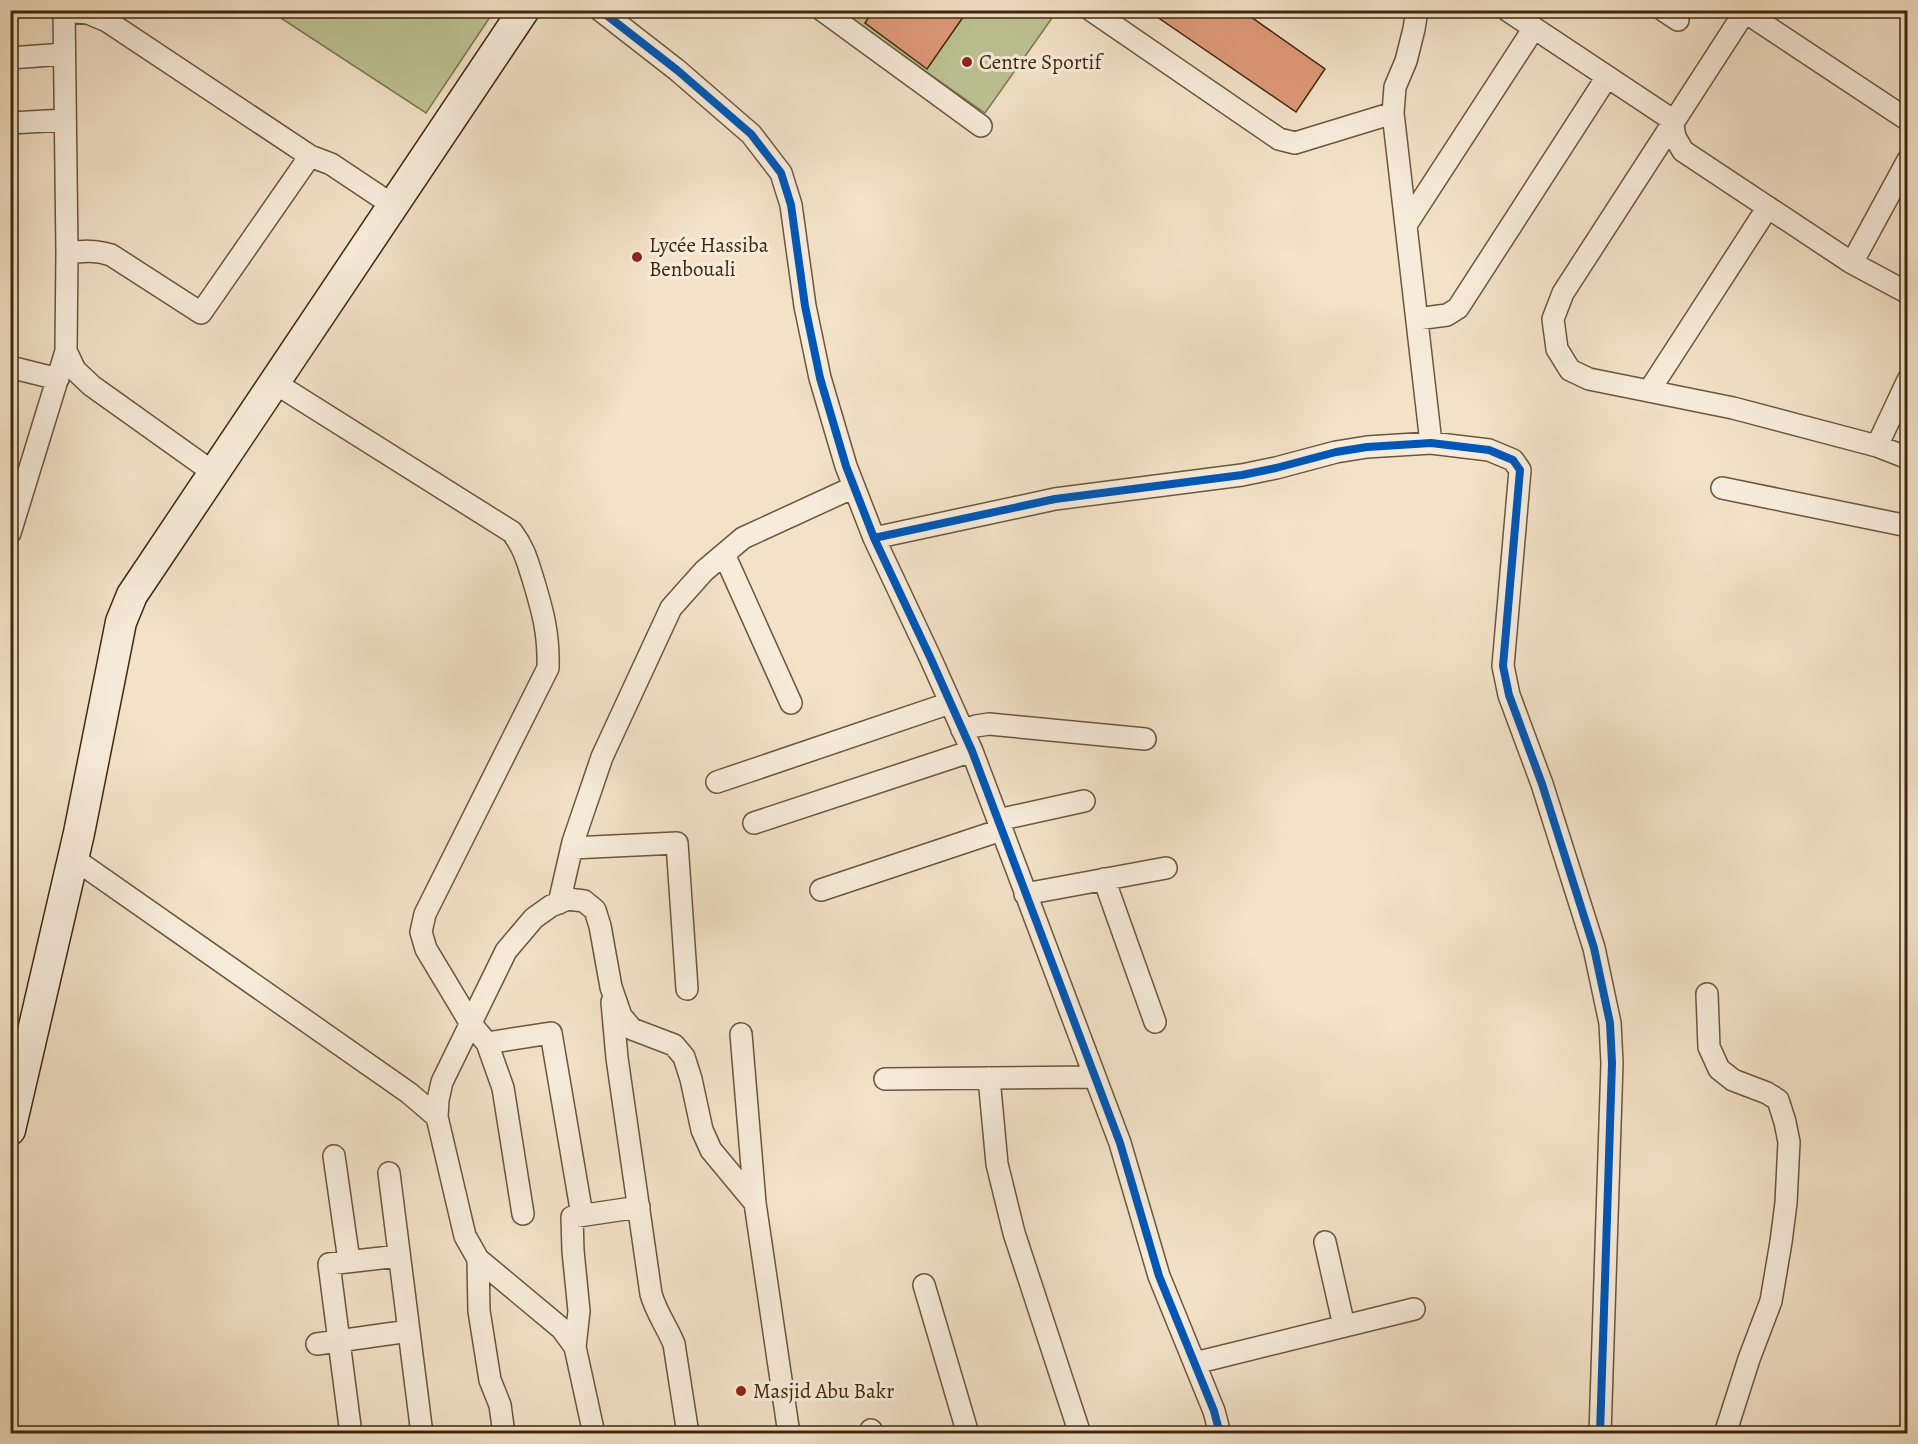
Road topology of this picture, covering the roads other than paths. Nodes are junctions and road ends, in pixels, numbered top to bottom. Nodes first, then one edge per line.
1 (524, 10) edge
2 (600, 10) edge
3 (822, 10) edge
4 (1091, 10) edge
5 (1417, 10) edge
6 (1507, 10) edge
7 (63, 11) edge
8 (1745, 11) edge
9 (1534, 28) junction
10 (64, 54) junction
11 (10, 58) edge
12 (1607, 77) junction
13 (1393, 112) junction
14 (65, 120) junction
15 (1908, 120) edge
16 (10, 123) edge
17 (1673, 125) junction
18 (981, 126) dead end
19 (310, 156) junction
20 (1908, 160) edge
21 (394, 206) junction
22 (1768, 207) junction
23 (1406, 225) junction
24 (67, 253) junction
25 (1852, 263) junction
26 (1908, 293) edge
27 (1417, 320) junction
28 (66, 351) junction
29 (10, 367) edge
30 (57, 380) junction
31 (1908, 380) edge
32 (275, 383) junction
33 (1649, 391) junction
34 (1431, 443) junction
35 (1878, 446) junction
36 (1908, 458) edge
37 (214, 473) junction
38 (854, 487) junction
39 (1722, 488) dead end
40 (1908, 526) edge
41 (10, 533) edge
42 (874, 538) junction
43 (724, 554) junction
44 (791, 703) dead end
45 (950, 703) junction
46 (963, 730) junction
47 (1145, 738) dead end
48 (972, 751) junction
49 (717, 782) dead end
50 (1084, 801) dead end
51 (754, 823) dead end
52 (999, 825) junction
53 (572, 848) junction
54 (73, 858) junction
55 (1166, 868) dead end
56 (1104, 879) junction
57 (821, 890) dead end
58 (1025, 894) junction
59 (559, 903) junction
60 (611, 987) junction
61 (687, 989) dead end
62 (1707, 994) dead end
63 (1155, 1022) dead end
64 (471, 1024) junction
65 (741, 1034) dead end
66 (487, 1043) junction
67 (1094, 1077) junction
68 (989, 1078) junction
69 (885, 1079) dead end
70 (437, 1117) junction
71 (10, 1130) edge
72 (334, 1156) dead end
73 (388, 1173) dead end
74 (755, 1203) junction
75 (639, 1207) junction
76 (523, 1214) dead end
77 (582, 1215) junction
78 (1325, 1242) dead end
79 (399, 1256) junction
80 (478, 1259) junction
81 (349, 1261) junction
82 (924, 1285) dead end
83 (1414, 1309) dead end
84 (1344, 1326) junction
85 (409, 1331) junction
86 (339, 1342) junction
87 (317, 1344) dead end
88 (576, 1347) junction
89 (1195, 1363) junction
90 (351, 1434) edge
91 (422, 1434) edge
92 (504, 1434) edge
93 (594, 1434) edge
94 (688, 1434) edge
95 (789, 1434) edge
96 (968, 1434) edge
97 (1080, 1434) edge
98 (1220, 1434) edge
99 (1600, 1434) edge
100 (1725, 1434) edge

1 - 21 street
2 - 38 street
3 - 18 street
4 - 13 street
5 - 13 street
6 - 9 street
7 - 10 street
7 - 19 street
8 - 15 street
8 - 17 street
9 - 12 street
9 - 23 street
10 - 11 street
10 - 14 street
12 - 17 street
12 - 27 street
13 - 23 street
14 - 16 street
14 - 24 street
17 - 22 street
17 - 33 street
19 - 21 street
19 - 24 street
20 - 25 street
21 - 32 street
22 - 25 street
22 - 33 street
23 - 27 street
24 - 28 street
25 - 26 street
27 - 34 street
28 - 30 street
28 - 37 street
29 - 30 street
30 - 41 street
31 - 35 street
32 - 37 street
32 - 64 street
33 - 35 street
34 - 42 street
34 - 99 street
35 - 36 street
37 - 54 street
38 - 42 street
38 - 43 street
39 - 40 street
42 - 45 street
43 - 44 street
43 - 53 street
45 - 46 street
45 - 49 street
46 - 47 street
46 - 48 street
48 - 51 street
48 - 52 street
50 - 52 street
52 - 57 street
52 - 58 street
53 - 59 street
53 - 61 street
54 - 70 street
54 - 71 street
55 - 56 street
56 - 58 street
56 - 63 street
58 - 67 street
59 - 60 street
59 - 64 street
60 - 74 street
60 - 75 street
62 - 100 street
64 - 66 street
64 - 70 street
65 - 74 street
66 - 76 street
66 - 77 street
67 - 68 street
67 - 89 street
68 - 69 street
68 - 97 street
70 - 80 street
72 - 81 street
73 - 79 street
74 - 95 street
75 - 77 street
75 - 94 street
77 - 88 street
78 - 84 street
79 - 81 street
79 - 85 street
80 - 88 street
80 - 92 street
81 - 86 street
82 - 96 street
83 - 84 street
84 - 89 street
85 - 86 street
85 - 91 street
86 - 87 street
86 - 90 street
88 - 93 street
89 - 98 street

